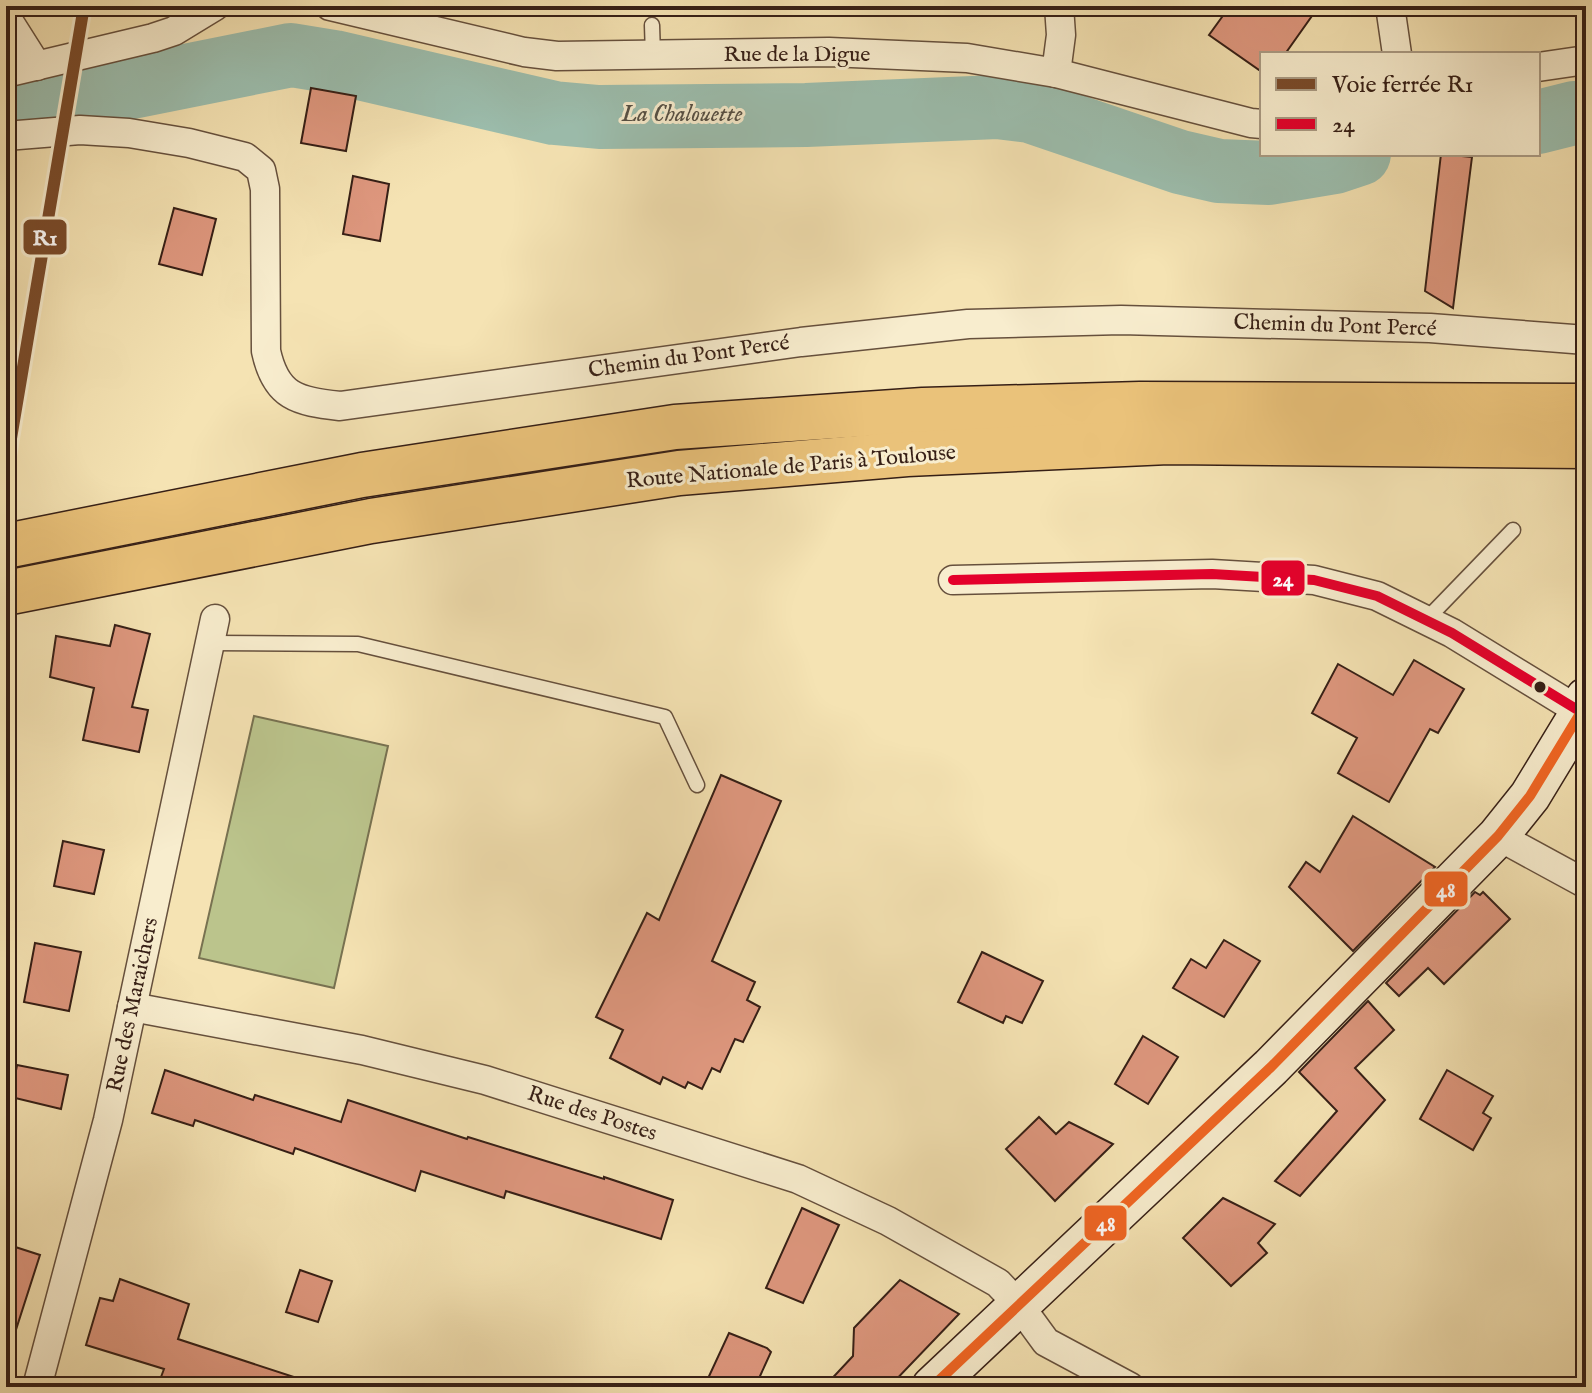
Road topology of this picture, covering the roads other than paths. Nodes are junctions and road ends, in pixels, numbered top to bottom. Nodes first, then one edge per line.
1 (215, 6) edge
2 (330, 6) edge
3 (1059, 6) edge
4 (1390, 6) edge
5 (6, 17) edge
6 (652, 25) dead end
7 (1397, 52) edge
8 (653, 56) junction
9 (1586, 60) edge
10 (37, 66) junction
11 (1540, 67) edge
12 (6, 73) edge
13 (1056, 73) junction
14 (1260, 124) edge
15 (6, 136) edge
16 (1586, 340) edge
17 (1586, 406) edge
18 (1586, 446) edge
19 (1513, 530) dead end
20 (6, 546) edge
21 (953, 580) dead end
22 (6, 593) edge
23 (1426, 620) junction
24 (212, 631) joint
25 (1584, 705) edge
26 (697, 785) dead end
27 (1498, 836) junction
28 (1586, 884) edge
29 (132, 1007) junction
30 (1019, 1305) junction
31 (37, 1387) edge
32 (932, 1387) edge
33 (1130, 1387) edge

1 - 10 street
2 - 8 street, Rue de la Digue
3 - 13 street
4 - 7 street
5 - 10 street
6 - 8 lane
8 - 13 street, Rue de la Digue
9 - 11 street
10 - 12 street
13 - 14 street, Rue de la Digue
15 - 16 street, Chemin du Pont Percé
17 - 20 main road, Route Nationale de Paris à Toulouse
18 - 22 main road, Route Nationale de Paris à Toulouse
19 - 23 lane
21 - 23 street
23 - 25 street
24 - 26 lane
24 - 29 street, Rue des Maraichers
25 - 27 street
27 - 28 street
27 - 30 street
29 - 30 street, Rue des Postes
29 - 31 street, Rue des Maraichers
30 - 32 street
30 - 33 street, Rue des Postes

